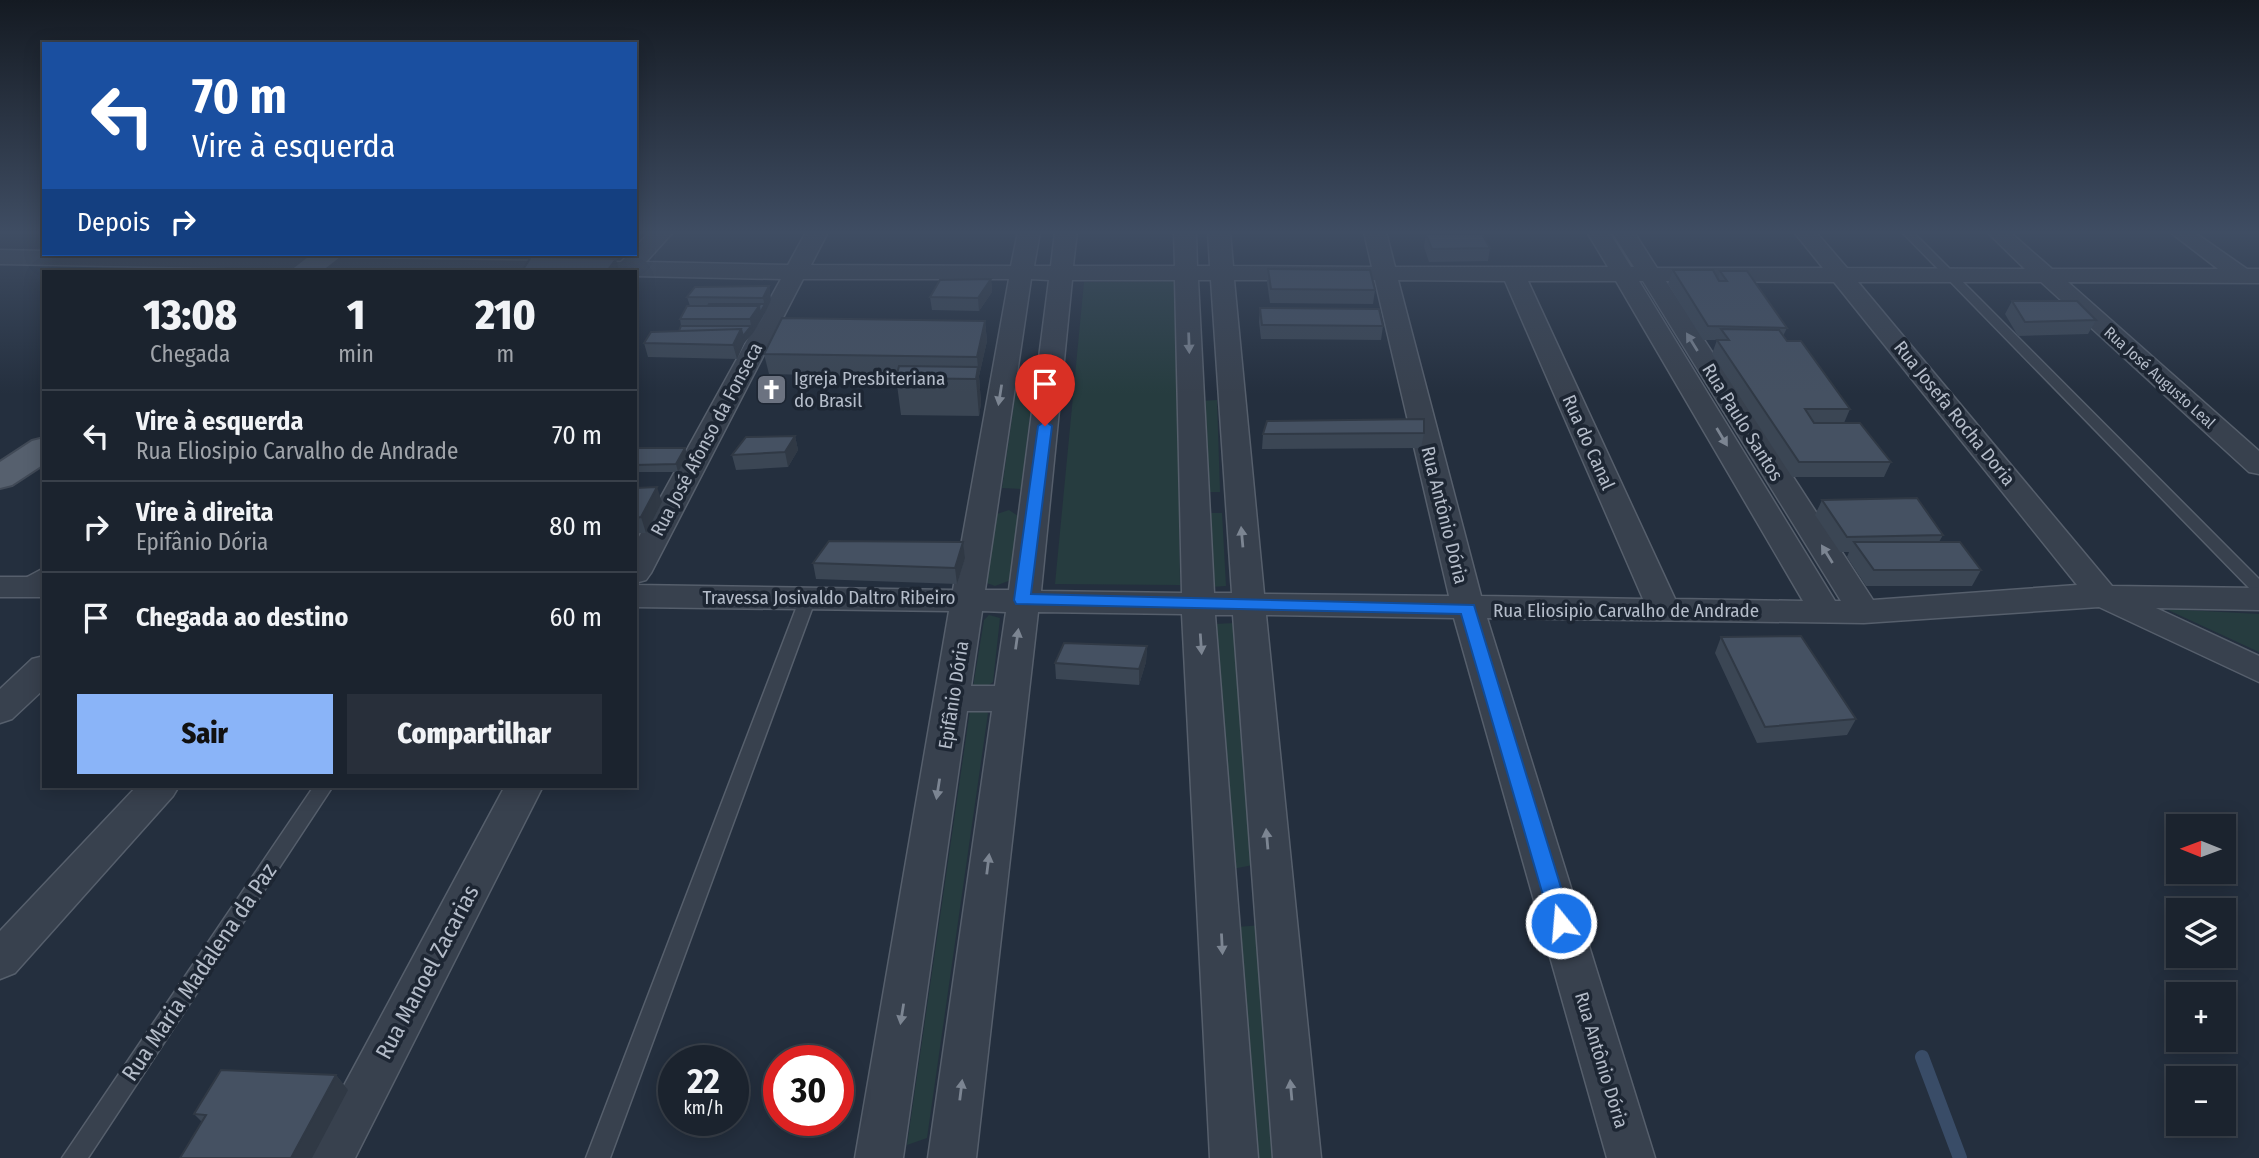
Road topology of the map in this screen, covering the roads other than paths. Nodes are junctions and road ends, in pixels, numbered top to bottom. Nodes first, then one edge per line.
1 (788, 286) edge
2 (1020, 286) edge
3 (1061, 286) edge
4 (1205, 286) edge
5 (1207, 286) edge
6 (1390, 286) edge
7 (1519, 286) edge
8 (1643, 286) edge
9 (1644, 286) edge
10 (1850, 286) edge
11 (1961, 286) edge
12 (2058, 286) edge
13 (42, 450) edge
14 (2259, 466) edge
15 (0, 478) edge
16 (984, 500) junction
17 (1036, 502) junction
18 (1195, 504) junction
19 (1240, 504) junction
20 (637, 569) edge
21 (2259, 588) edge
22 (637, 596) edge
23 (2104, 596) junction
24 (808, 598) junction
25 (969, 599) junction
26 (2259, 599) edge
27 (1022, 600) junction
28 (1198, 603) junction
29 (1248, 605) junction
30 (1468, 609) junction
31 (1664, 610) junction
32 (1826, 612) junction
33 (1864, 612) junction
34 (42, 670) edge
35 (2259, 670) edge
36 (952, 698) junction
37 (1009, 699) junction
38 (0, 710) edge
39 (158, 788) edge
40 (323, 788) edge
41 (523, 788) edge
42 (1219, 895) junction
43 (1272, 895) junction
44 (0, 960) edge
45 (74, 1158) edge
46 (329, 1158) edge
47 (598, 1158) edge
48 (879, 1158) edge
49 (952, 1158) edge
50 (1234, 1158) edge
51 (1297, 1158) edge
52 (1631, 1158) edge

1 - 20 street, Rua José Afonso da Fonseca
2 -> 16 street, Epifânio Dória
3 - 17 street
4 -> 18 street
5 - 19 street
6 - 30 street, Rua Antônio Dória
7 - 31 street, Rua do Canal
8 -> 32 street, Rua Paulo Santos
33 -> 9 street, Rua Paulo Santos
10 - 23 street, Rua Josefa Rocha Doria
11 - 21 lane
12 - 14 street, Rua José Augusto Leal
13 - 15 main road
16 - 17 street
16 - 25 street, Epifânio Dória
17 - 27 street
18 - 19 street
18 - 28 street
29 -> 19 street
22 - 24 street, Travessa Josivaldo Daltro Ribeiro
23 - 26 street, Rua Eliosipio Carvalho de Andrade
23 - 33 street, Rua Eliosipio Carvalho de Andrade
23 - 35 street
24 - 25 street, Travessa Josivaldo Daltro Ribeiro
24 - 47 lane
25 - 27 street, Travessa Josivaldo Daltro Ribeiro
25 - 36 street, Epifânio Dória
27 - 28 street, Rua Eliosipio Carvalho de Andrade
37 -> 27 street
28 - 29 street, Rua Eliosipio Carvalho de Andrade
28 -> 42 street
29 - 30 street, Rua Eliosipio Carvalho de Andrade
43 -> 29 street
30 - 31 street, Rua Eliosipio Carvalho de Andrade
30 - 52 street, Rua Antônio Dória
31 - 32 street, Rua Eliosipio Carvalho de Andrade
32 - 33 street, Rua Eliosipio Carvalho de Andrade
34 - 38 street
36 - 37 street
36 -> 48 street, Epifânio Dória
49 -> 37 street
39 - 44 street
40 - 45 lane, Rua Maria Madalena da Paz
41 - 46 street, Rua Manoel Zacarias
42 - 43 street
42 -> 50 street
51 -> 43 street

